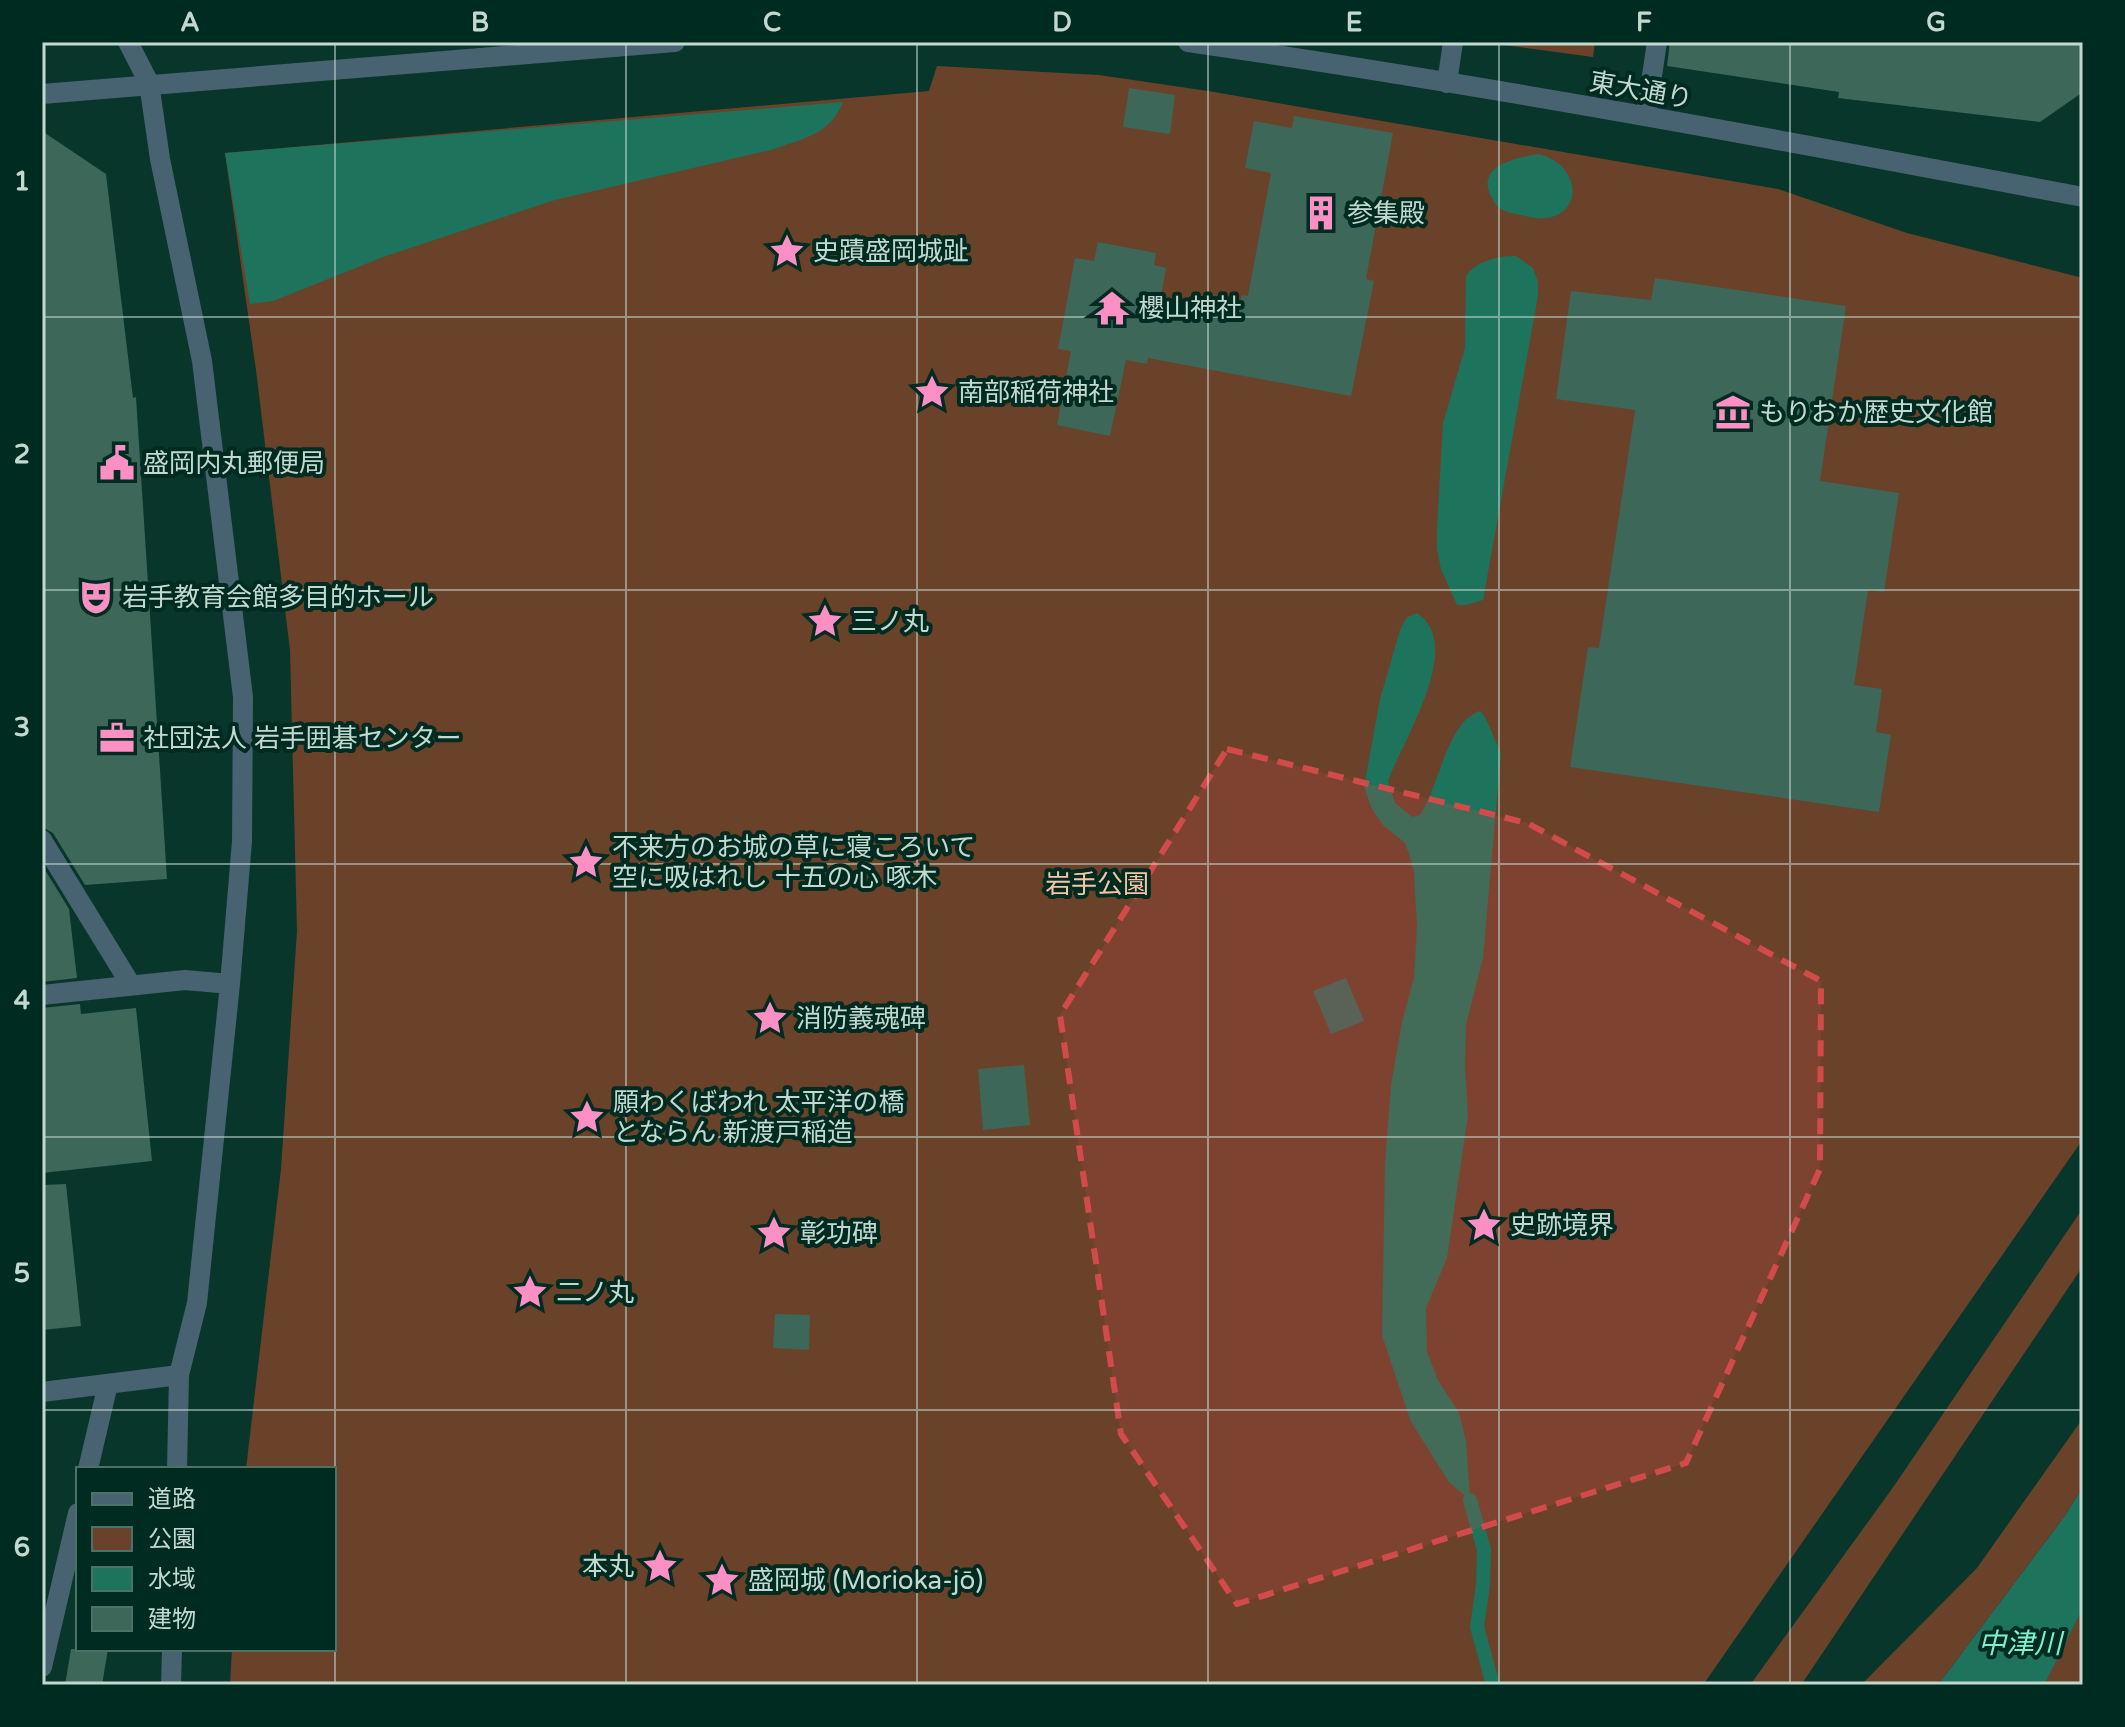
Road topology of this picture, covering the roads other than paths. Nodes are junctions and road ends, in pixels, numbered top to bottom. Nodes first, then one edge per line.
1 (128, 42) edge
2 (675, 42) edge
3 (1188, 42) edge
4 (1453, 42) edge
5 (1657, 42) edge
6 (1328, 52) edge
7 (149, 83) junction
8 (1447, 83) junction
9 (42, 94) edge
10 (1646, 116) junction
11 (2083, 197) edge
12 (42, 840) edge
13 (230, 984) junction
14 (131, 985) junction
15 (42, 995) edge
16 (179, 1375) junction
17 (108, 1384) junction
18 (42, 1392) edge
19 (88, 1467) edge
20 (177, 1467) edge
21 (76, 1522) edge
22 (172, 1651) edge
23 (42, 1667) edge
24 (171, 1685) edge

1 - 7 street
2 - 7 street
3 - 6 street, 東大通り
4 - 8 street
5 - 10 street
6 - 8 street, 東大通り
7 - 9 street
7 - 13 street
8 - 10 street, 東大通り
10 - 11 street, 東大通り
12 - 14 street
13 - 14 street
13 - 16 street
14 - 15 street
16 - 17 street
16 - 20 street
17 - 18 street
17 - 19 street
21 - 23 street
22 - 24 street

